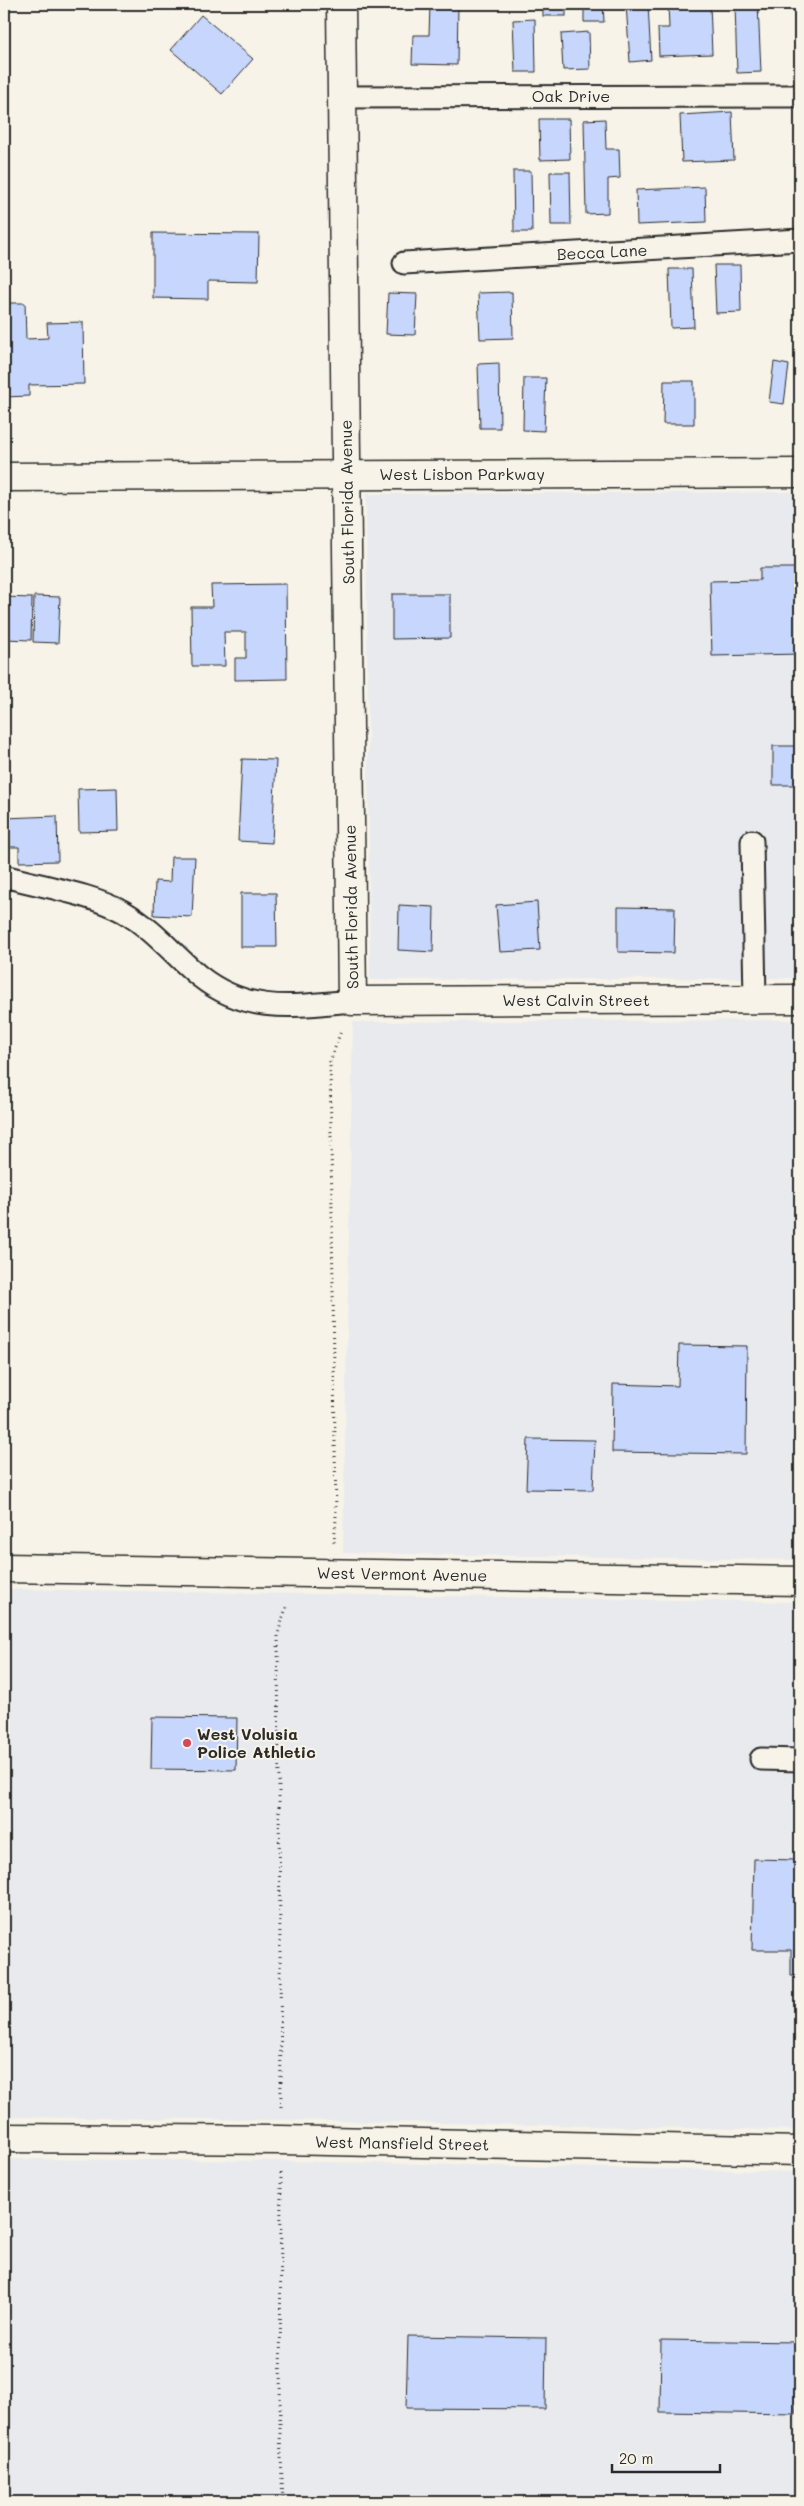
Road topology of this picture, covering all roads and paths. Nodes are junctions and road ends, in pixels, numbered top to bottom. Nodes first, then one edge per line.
1 (341, 4) edge
2 (800, 96) edge
3 (343, 97) junction
4 (800, 240) edge
5 (404, 263) dead end
6 (800, 473) edge
7 (346, 474) junction
8 (4, 477) edge
9 (752, 841) dead end
10 (4, 876) edge
11 (755, 999) junction
12 (800, 999) edge
13 (352, 1001) junction
14 (4, 1568) edge
15 (318, 1573) junction
16 (800, 1581) edge
17 (761, 1759) dead end
18 (800, 1760) edge
19 (4, 2138) edge
20 (281, 2140) junction
21 (800, 2151) edge
22 (283, 2502) edge

1 - 3 street, South Florida Avenue
2 - 3 lane, Oak Drive
3 - 7 street, South Florida Avenue
4 - 5 lane, Becca Lane
6 - 7 street, West Lisbon Parkway
7 - 8 street, West Lisbon Parkway
7 - 13 street, South Florida Avenue
9 - 11 lane
10 - 13 lane
11 - 12 street, West Calvin Street
11 - 13 street, West Calvin Street
13 - 15 path
14 - 15 street, West Vermont Avenue
15 - 16 street, West Vermont Avenue
15 - 20 path
17 - 18 lane
19 - 20 street, West Mansfield Street
20 - 21 street, West Mansfield Street
20 - 22 path

